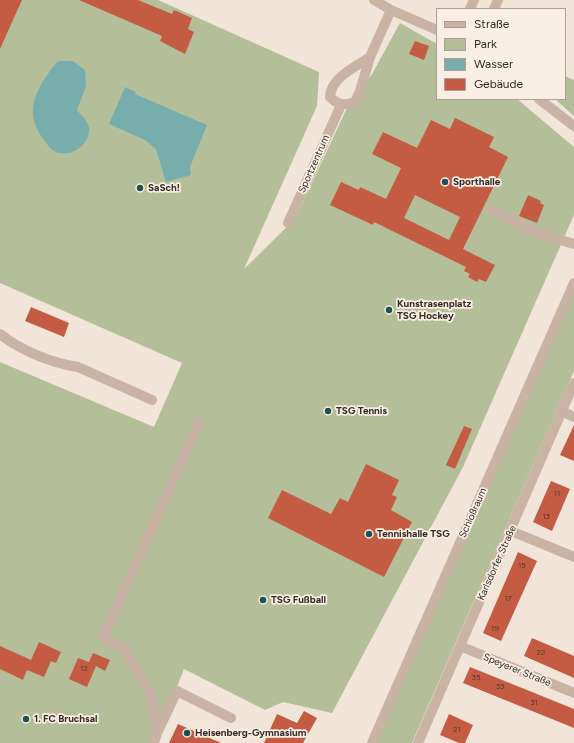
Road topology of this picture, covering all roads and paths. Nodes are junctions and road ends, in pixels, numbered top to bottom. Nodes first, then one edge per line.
1 (374, 0) edge
2 (391, 10) junction
3 (436, 30) edge
4 (370, 56) junction
5 (540, 100) edge
6 (341, 104) junction
7 (574, 126) edge
8 (491, 210) dead end
9 (288, 222) dead end
10 (574, 244) edge
11 (574, 283) edge
12 (0, 334) edge
13 (574, 383) edge
14 (152, 400) dead end
15 (562, 411) junction
16 (574, 417) edge
17 (199, 423) dead end
18 (511, 531) junction
19 (574, 557) edge
20 (460, 646) junction
21 (574, 693) edge
22 (231, 718) dead end
23 (157, 733) junction
24 (154, 743) edge
25 (372, 743) edge
26 (418, 743) edge

1 - 2 street
2 - 3 street
2 - 4 street
4 - 6 street
4 - 6 street
5 - 7 street
6 - 9 street, Sportzentrum
8 - 10 street
11 - 25 street, Schloßraum
12 - 14 street
13 - 15 street, Karlsdorfer Straße
15 - 16 street
15 - 18 street, Karlsdorfer Straße
17 - 23 street
18 - 19 street
18 - 20 street, Karlsdorfer Straße
20 - 21 street, Speyerer Straße
20 - 26 street, Karlsdorfer Straße
22 - 23 street
23 - 24 street

